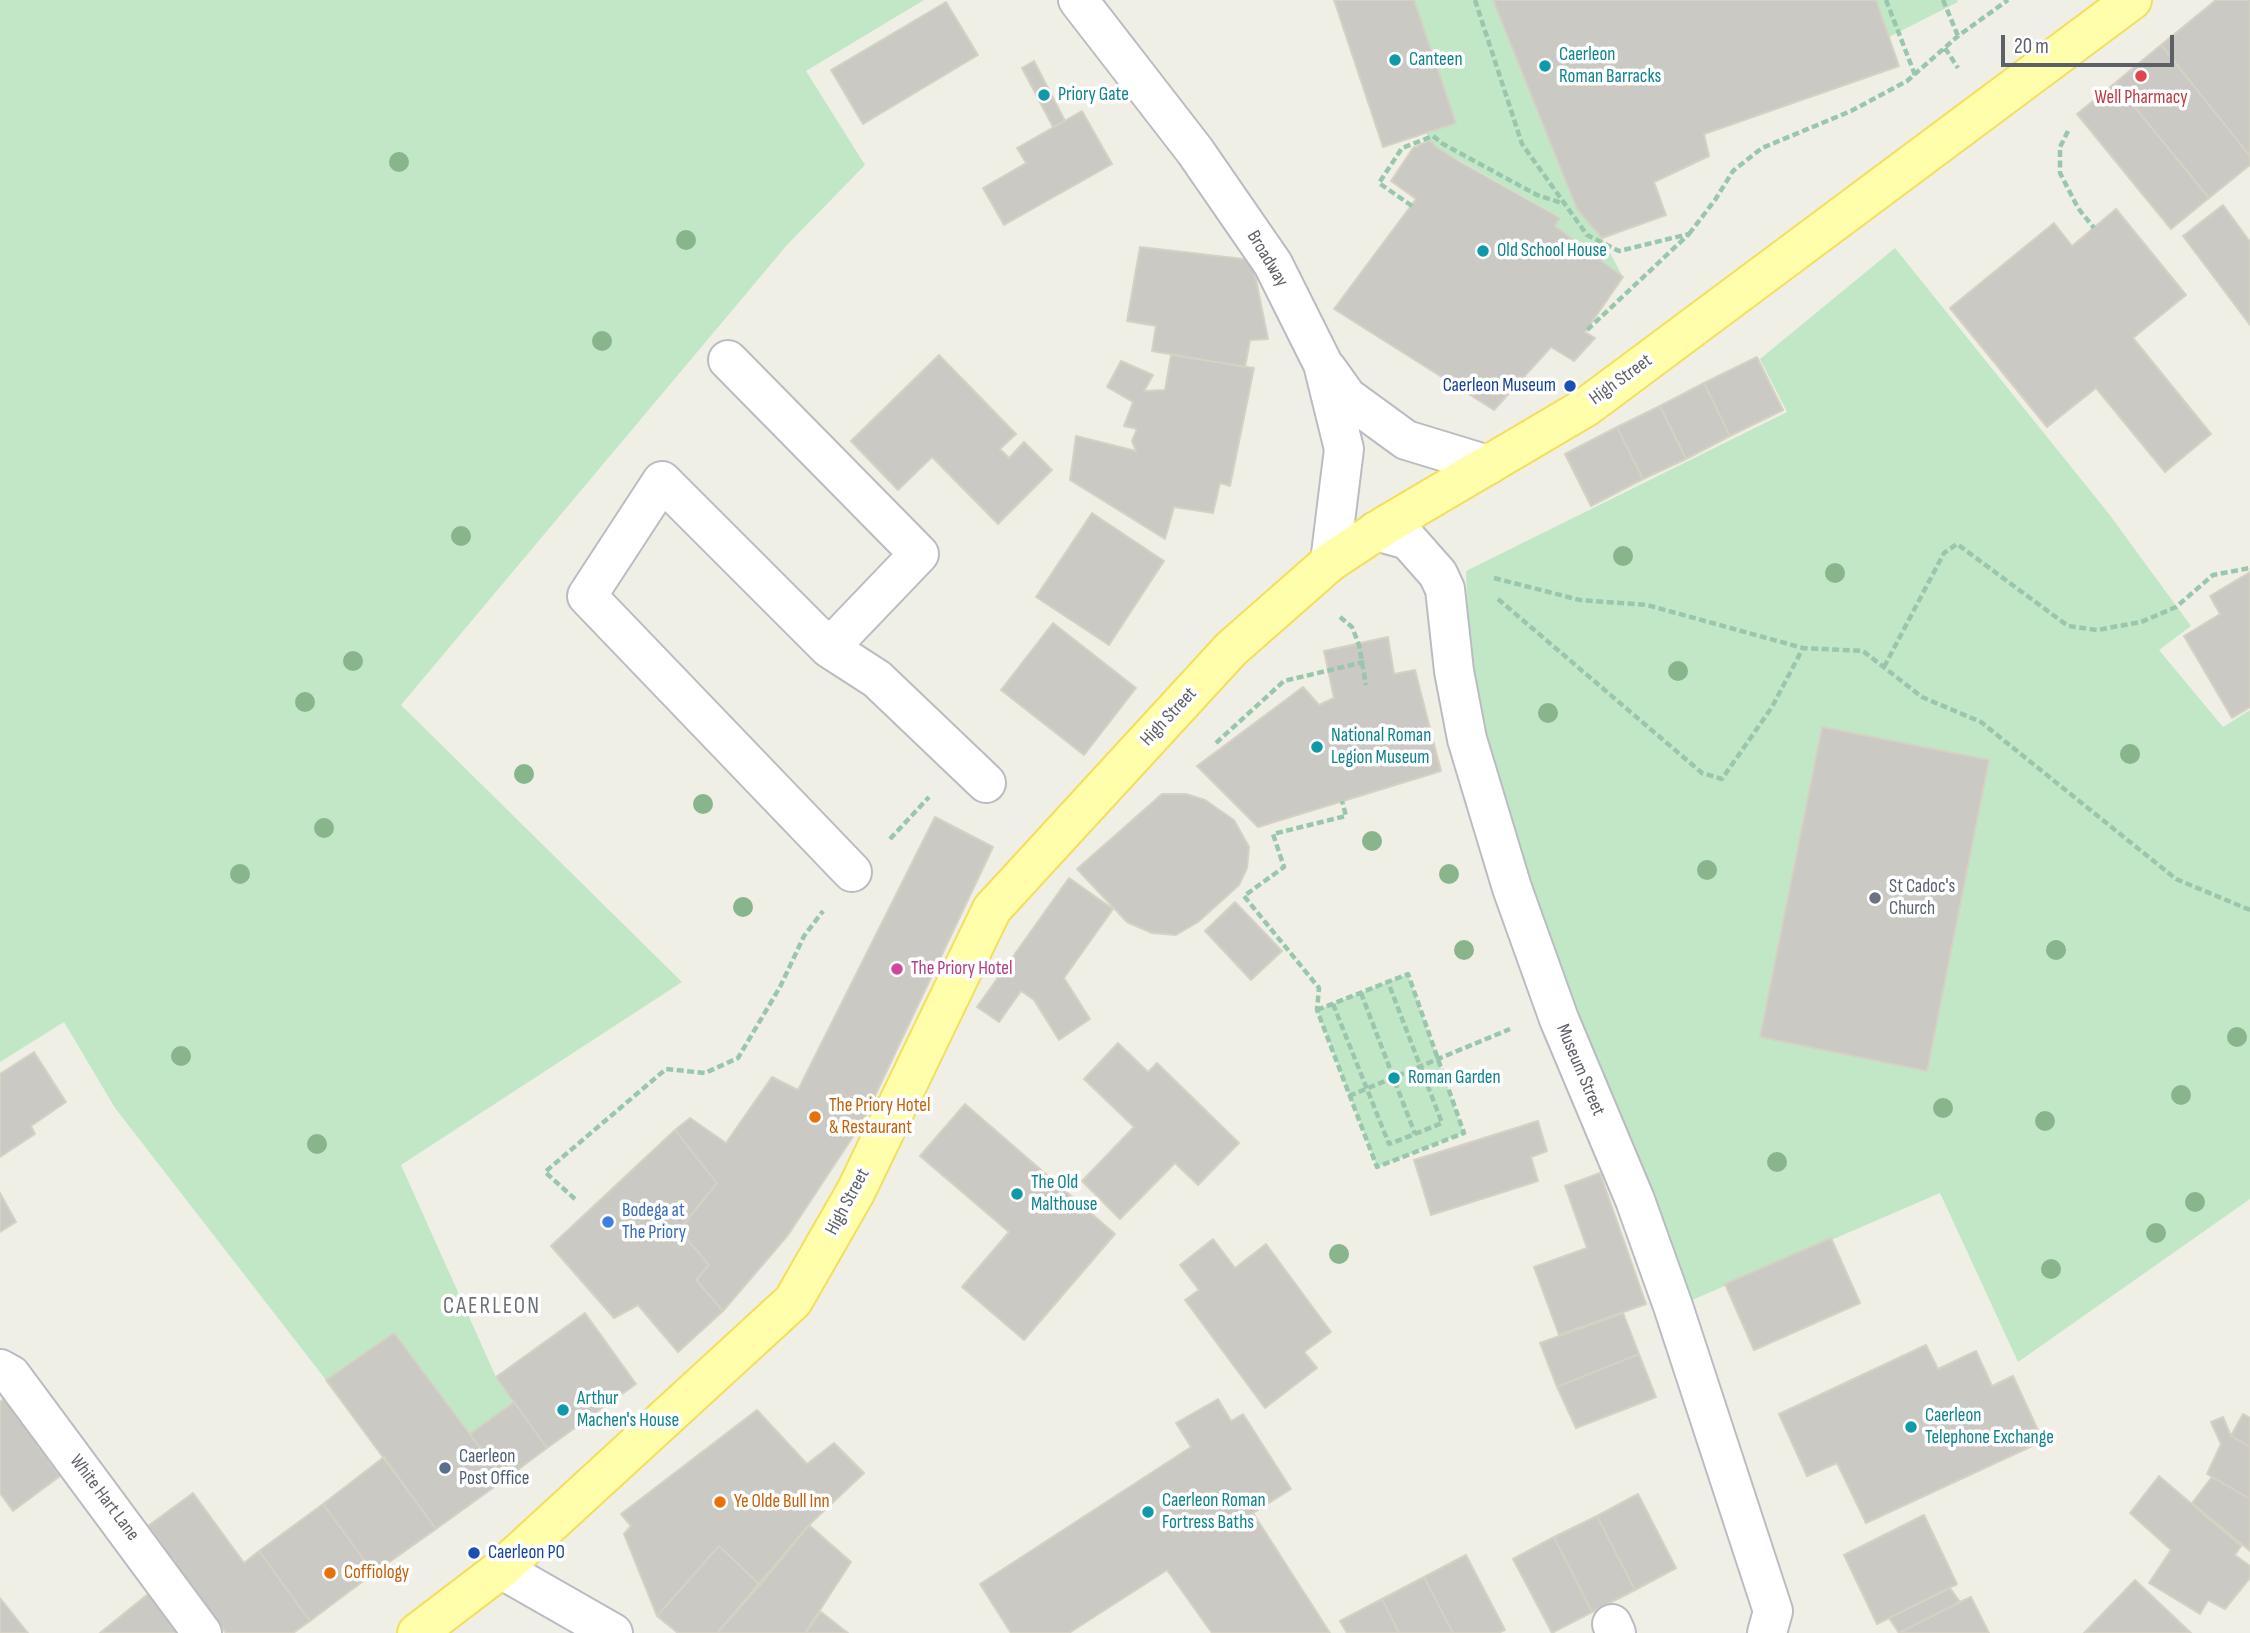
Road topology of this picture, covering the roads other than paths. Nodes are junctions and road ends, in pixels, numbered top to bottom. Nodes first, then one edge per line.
1 (1077, 0) edge
2 (2132, 0) edge
3 (728, 360) dead end
4 (1323, 365) junction
5 (1489, 465) junction
6 (1376, 531) junction
7 (1330, 562) junction
8 (830, 648) junction
9 (986, 783) road end
10 (852, 872) road end
11 (0, 1369) edge
12 (501, 1569) junction
13 (202, 1633) edge
14 (417, 1633) edge
15 (613, 1633) edge
16 (1767, 1633) edge

1 - 4 street, Broadway
2 - 5 main road, High Street
3 - 8 street
4 - 5 street
4 - 7 street, Broadway
5 - 6 main road, High Street
6 - 7 main road, High Street
6 - 16 street, Museum Street
7 - 12 main road, High Street
8 - 9 street
8 - 10 street
11 - 13 street, White Hart Lane
12 - 14 main road, High Street
12 - 15 street

